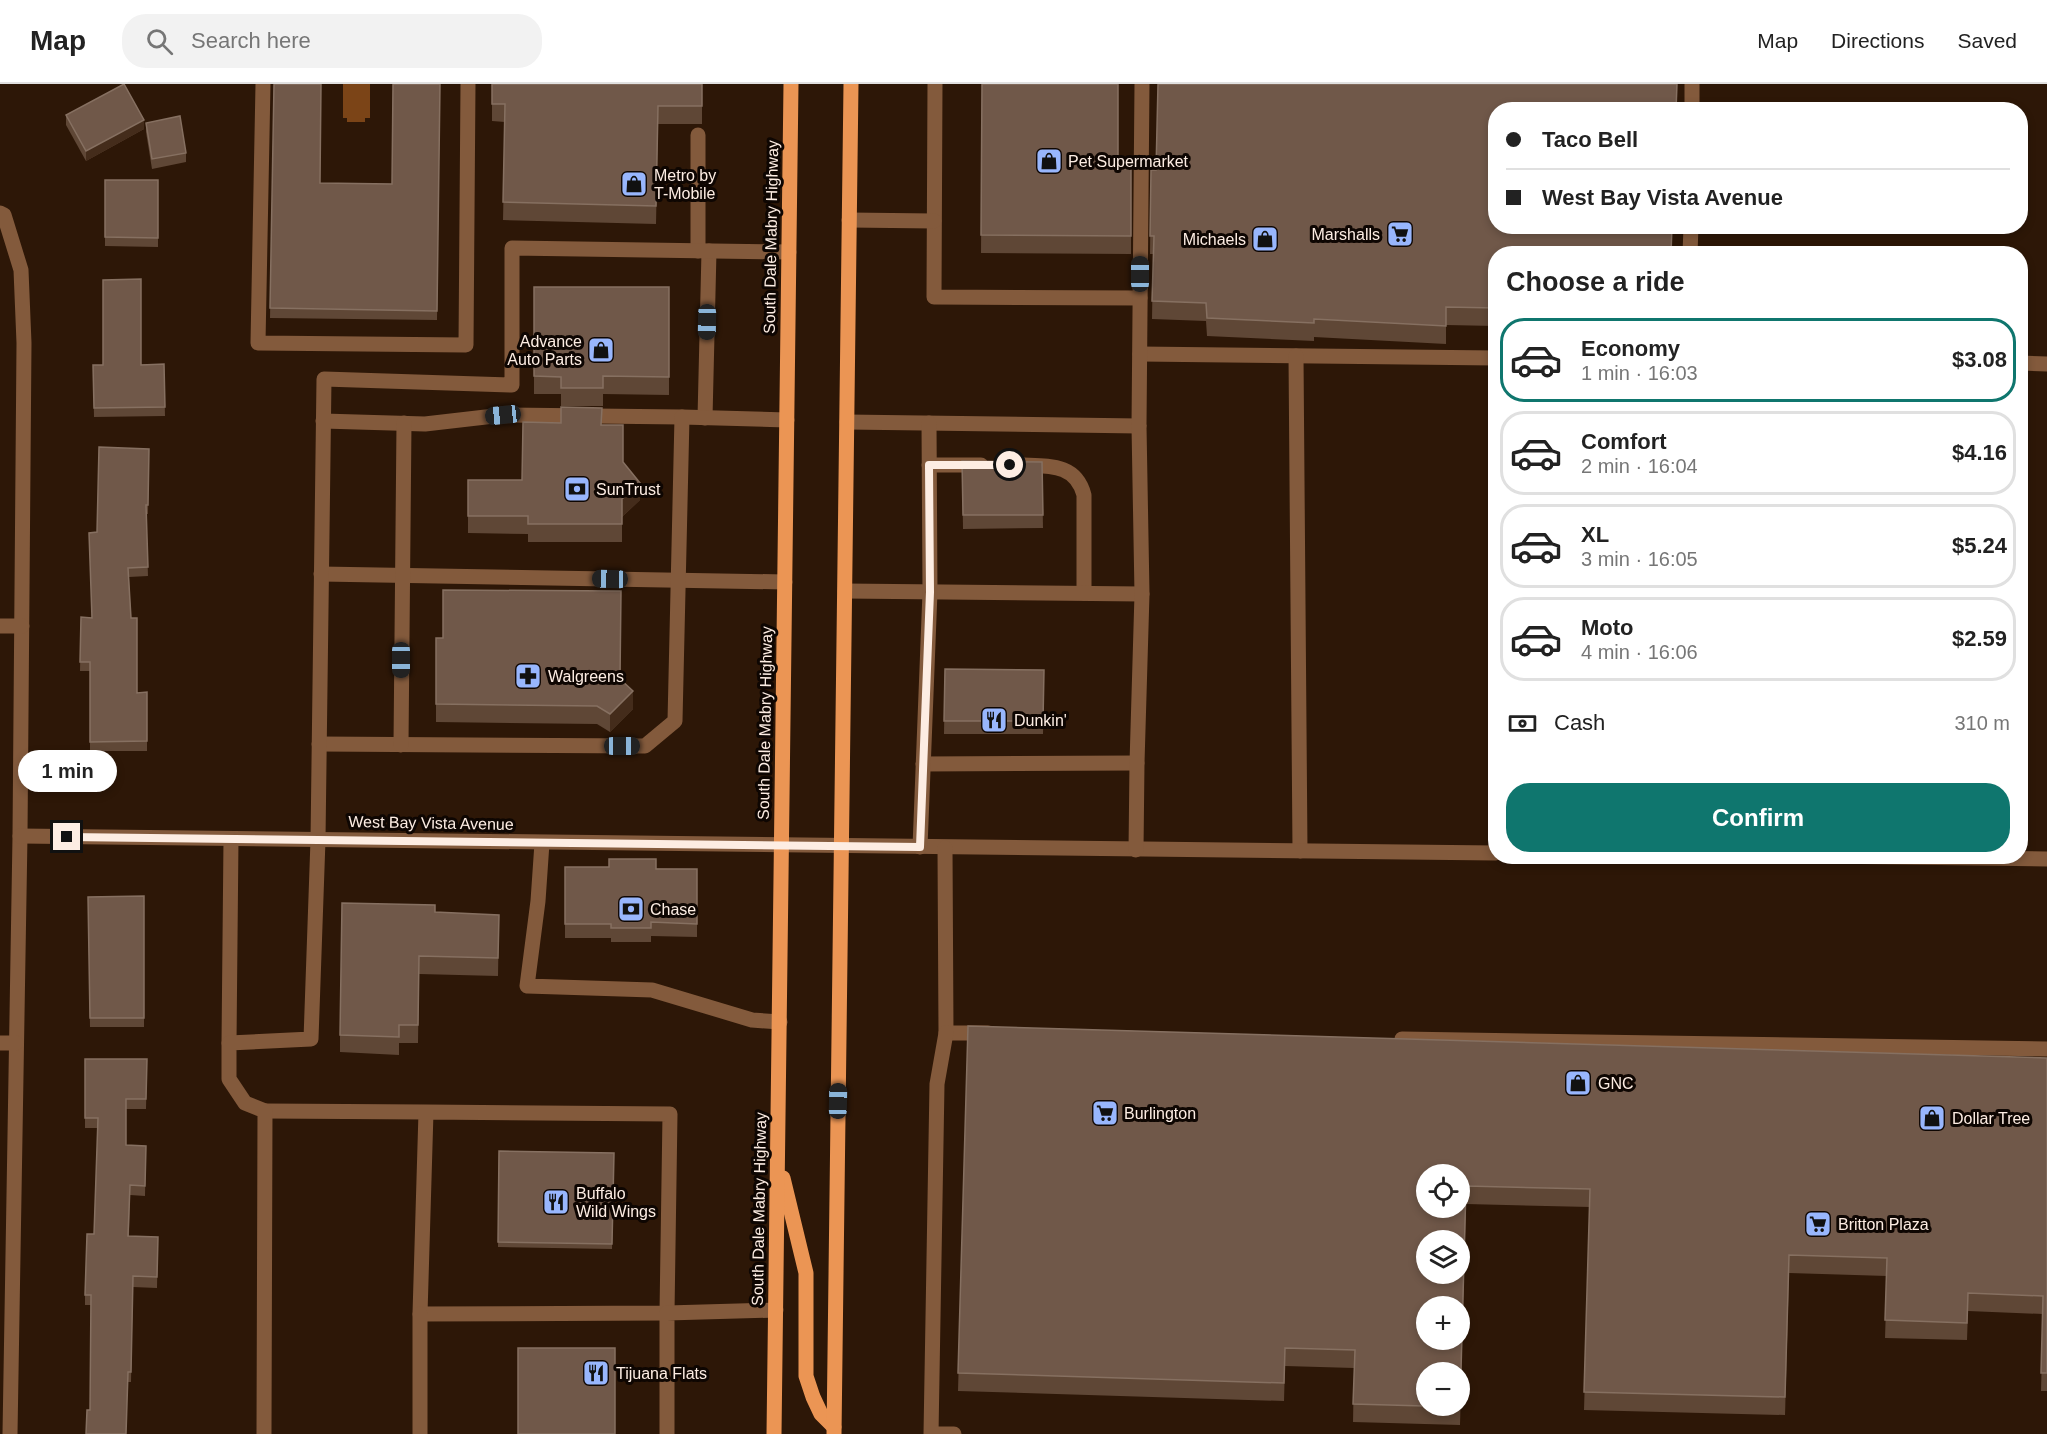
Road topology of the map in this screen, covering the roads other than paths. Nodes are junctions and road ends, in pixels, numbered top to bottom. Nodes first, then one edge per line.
1 (263, 84) edge
2 (468, 84) edge
3 (791, 84) edge
4 (851, 84) edge
5 (935, 84) edge
6 (1142, 84) edge
7 (1692, 84) edge
8 (1692, 102) edge
9 (698, 135) dead end
10 (0, 213) edge
11 (849, 220) junction
12 (934, 221) junction
13 (704, 251) junction
14 (789, 252) junction
15 (1140, 298) junction
16 (1140, 354) junction
17 (1296, 356) junction
18 (1488, 358) edge
19 (2028, 363) edge
20 (2047, 364) edge
21 (682, 417) junction
22 (705, 418) junction
23 (787, 420) junction
24 (323, 421) junction
25 (847, 422) junction
26 (404, 423) junction
27 (929, 423) junction
28 (1139, 426) junction
29 (929, 465) junction
30 (321, 574) junction
31 (402, 575) junction
32 (679, 581) junction
33 (785, 582) junction
34 (845, 591) junction
35 (930, 592) junction
36 (1084, 593) junction
37 (1142, 594) junction
38 (0, 626) edge
39 (22, 626) junction
40 (319, 744) junction
41 (401, 745) junction
42 (1137, 763) junction
43 (923, 764) junction
44 (20, 836) junction
45 (231, 839) junction
46 (318, 840) junction
47 (542, 843) junction
48 (782, 846) junction
49 (842, 847) junction
50 (920, 847) junction
51 (945, 848) junction
52 (1136, 850) junction
53 (1300, 851) junction
54 (1488, 853) edge
55 (2028, 859) edge
56 (2047, 859) edge
57 (780, 1022) junction
58 (946, 1033) junction
59 (1003, 1034) edge
60 (1388, 1039) edge
61 (0, 1043) edge
62 (229, 1043) junction
63 (16, 1044) junction
64 (2047, 1049) edge
65 (265, 1111) junction
66 (426, 1112) junction
67 (778, 1155) junction
68 (776, 1310) junction
69 (667, 1313) junction
70 (420, 1314) junction
71 (834, 1430) edge
72 (10, 1434) edge
73 (264, 1434) edge
74 (420, 1434) edge
75 (667, 1434) edge
76 (774, 1434) edge
77 (917, 1434) edge
78 (931, 1434) edge
79 (954, 1434) edge

1 - 2 street
3 - 14 main road, South Dale Mabry Highway
4 - 11 main road
5 - 12 street
6 - 15 street
7 - 8 street
9 - 13 street
10 - 39 street
11 - 12 street
11 - 25 main road
12 - 15 street
13 - 14 street
13 - 22 street
13 - 24 street
14 - 23 main road, South Dale Mabry Highway
15 - 16 street
16 - 17 street
16 - 28 street
17 - 18 street
17 - 53 street
19 - 20 street
21 - 22 street
21 - 26 street
21 - 32 street
22 - 23 street
23 - 33 main road, South Dale Mabry Highway
24 - 26 street
24 - 30 street
25 - 27 street
25 - 34 main road
26 - 31 street
27 - 28 street
27 - 29 street
28 - 37 street
29 - 35 street
29 - 36 street
30 - 31 street
30 - 40 street
31 - 32 street
31 - 41 street
32 - 33 street
32 - 41 street
33 - 48 main road, South Dale Mabry Highway
34 - 35 street
34 - 49 main road
35 - 36 street
35 - 43 street
36 - 37 street
37 - 42 street
38 - 39 street
39 - 44 street
40 - 41 street
40 - 46 street
42 - 43 street
42 - 52 street
43 - 50 street
44 - 45 street, West Bay Vista Avenue
44 - 63 street
45 - 46 street, West Bay Vista Avenue
45 - 62 street
46 - 47 street, West Bay Vista Avenue
46 - 62 street
47 - 48 street, West Bay Vista Avenue
47 - 57 street
48 - 49 street, West Bay Vista Avenue
48 - 57 main road, South Dale Mabry Highway
49 - 50 street, West Bay Vista Avenue
49 - 71 main road
50 - 51 street, West Bay Vista Avenue
51 - 52 street, West Bay Vista Avenue
51 - 58 street
52 - 53 street, West Bay Vista Avenue
53 - 54 street, West Bay Vista Avenue
55 - 56 street
57 - 67 main road, South Dale Mabry Highway
58 - 59 street
58 - 78 street
60 - 64 street
61 - 63 street
62 - 65 street
63 - 72 street
65 - 66 street
65 - 73 street
66 - 69 street
66 - 70 street
67 - 68 main road, South Dale Mabry Highway
67 - 71 main road
68 - 69 street
68 - 76 main road, South Dale Mabry Highway
69 - 70 street
69 - 75 street
70 - 74 street
77 - 78 street
78 - 79 street

